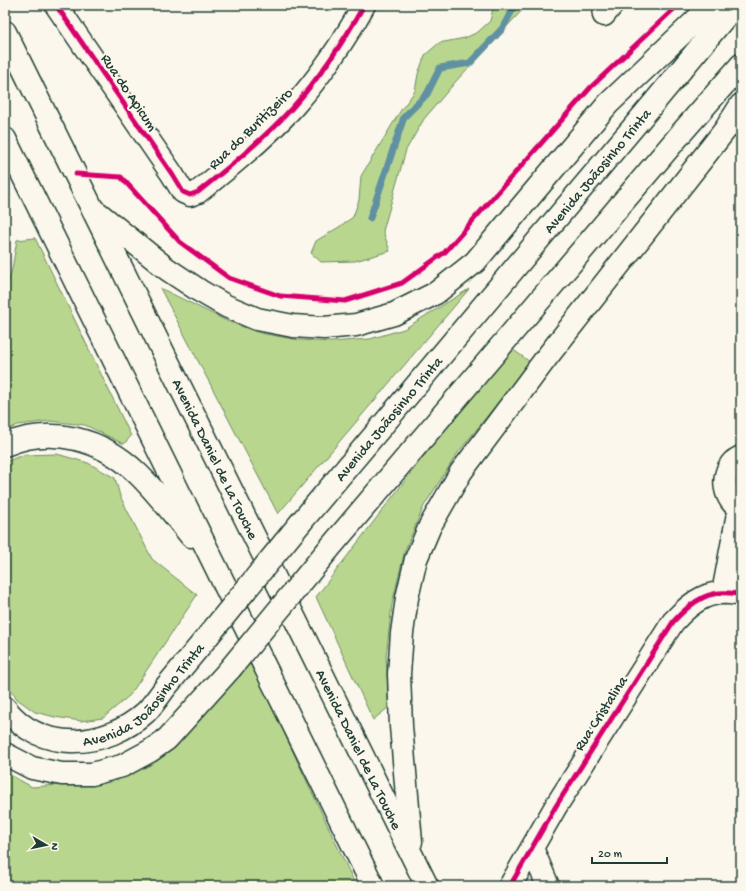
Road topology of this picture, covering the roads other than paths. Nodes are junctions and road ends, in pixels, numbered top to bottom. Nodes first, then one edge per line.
1 (56, 5) edge
2 (364, 5) edge
3 (712, 5) edge
4 (735, 5) edge
5 (5, 32) edge
6 (741, 65) edge
7 (741, 105) edge
8 (5, 139) edge
9 (183, 192) joint
10 (92, 208) junction
11 (5, 445) edge
12 (741, 457) edge
13 (740, 509) edge
14 (216, 568) junction
15 (732, 594) edge
16 (5, 708) edge
17 (5, 754) edge
18 (532, 848) junction
19 (412, 856) junction
20 (373, 886) edge
21 (427, 886) edge
22 (510, 886) edge
23 (548, 886) edge

1 - 9 main road, Rua do Apicum
2 - 9 main road, Rua do Buritizeiro
3 - 10 main road
4 - 16 main road, Avenida Joãosinho Trinta, bridge
5 - 10 main road, Avenida Daniel de La Touche
6 - 17 main road, bridge
7 - 19 main road
8 - 14 main road
10 - 19 main road, Avenida Daniel de La Touche
11 - 14 main road
12 - 13 main road
13 - 15 main road
14 - 20 main road
15 - 18 main road, Rua Cristalina
18 - 22 main road, Rua Cristalina
18 - 23 main road
19 - 21 main road, Avenida Daniel de La Touche

